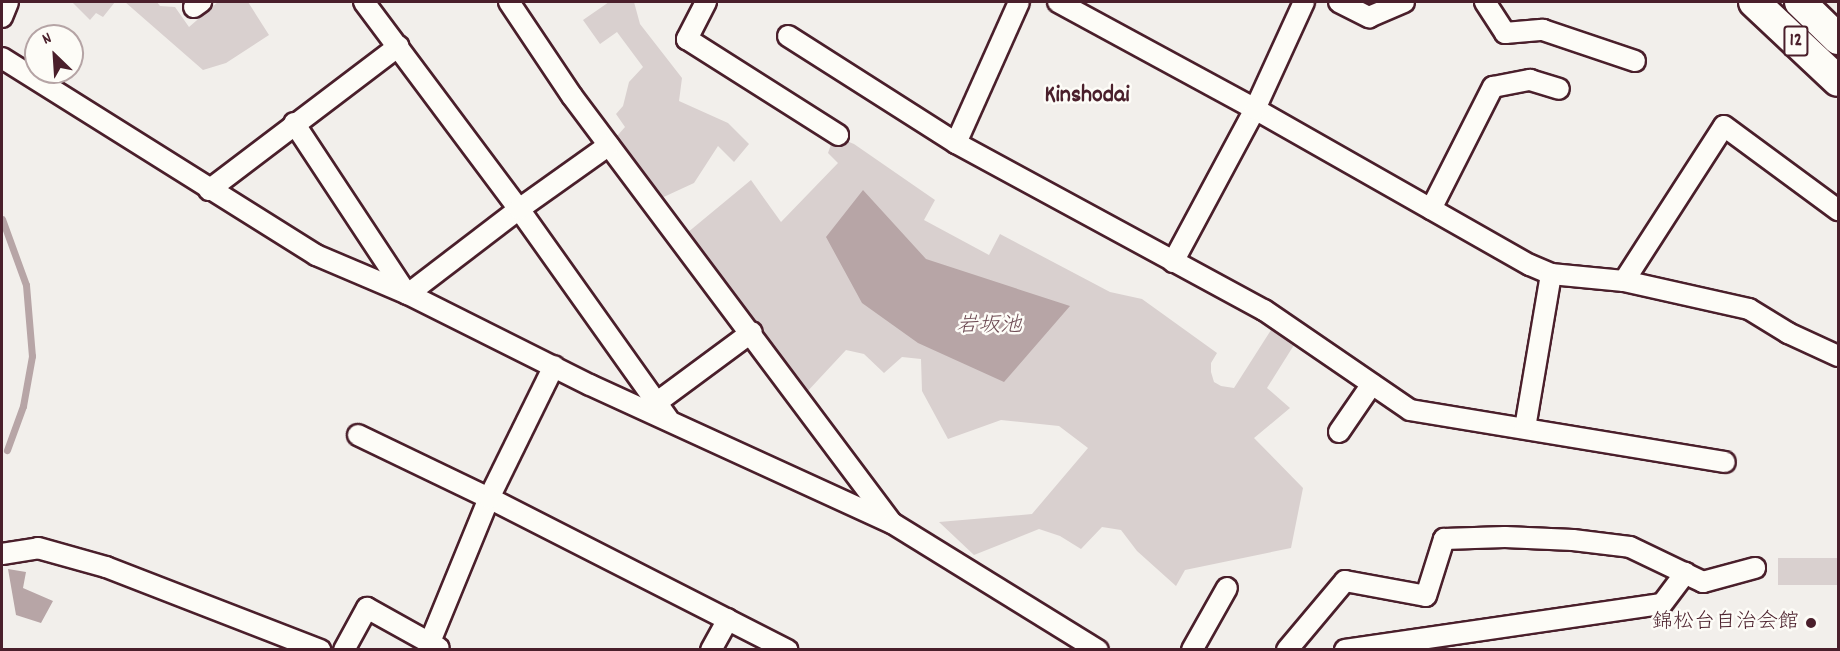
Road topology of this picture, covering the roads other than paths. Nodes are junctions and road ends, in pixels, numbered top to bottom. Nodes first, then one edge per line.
1 (8, 2) edge
2 (364, 2) edge
3 (509, 2) edge
4 (706, 2) edge
5 (1019, 2) edge
6 (1058, 2) edge
7 (1304, 2) edge
8 (1339, 2) edge
9 (1404, 2) edge
10 (1485, 2) edge
11 (1754, 2) edge
12 (1800, 2) edge
13 (2, 17) edge
14 (788, 36) dead end
15 (1839, 39) edge
16 (399, 46) junction
17 (2, 58) edge
18 (1635, 61) dead end
19 (1839, 81) edge
20 (1559, 89) dead end
21 (1255, 109) junction
22 (294, 123) junction
23 (838, 135) dead end
24 (956, 143) junction
25 (609, 145) junction
26 (209, 190) junction
27 (519, 209) junction
28 (1431, 209) junction
29 (1839, 210) edge
30 (1173, 262) junction
31 (1551, 274) junction
32 (1624, 280) junction
33 (407, 294) junction
34 (752, 333) junction
35 (1839, 356) edge
36 (554, 366) junction
37 (1372, 384) junction
38 (656, 403) junction
39 (670, 421) junction
40 (1525, 428) junction
41 (1339, 432) dead end
42 (358, 435) dead end
43 (1725, 462) dead end
44 (489, 498) junction
45 (892, 523) junction
46 (2, 554) edge
47 (1755, 568) dead end
48 (1685, 573) junction
49 (1227, 588) dead end
50 (728, 619) junction
51 (435, 646) edge
52 (1093, 649) edge
53 (320, 650) edge
54 (344, 650) edge
55 (711, 650) edge
56 (787, 650) edge
57 (1191, 650) edge
58 (1287, 650) edge
59 (1346, 650) edge

1 - 13 street
2 - 16 street
3 - 25 street
4 - 23 street
5 - 24 street
6 - 21 street
7 - 21 street
8 - 9 street
10 - 18 street
11 - 19 main road, 12
12 - 15 main road, 12
14 - 24 street
16 - 22 street
16 - 27 street
17 - 26 street
20 - 28 street
21 - 28 street
21 - 30 street
22 - 26 street
22 - 33 street
24 - 30 street
25 - 27 street
25 - 34 street
26 - 33 street
27 - 33 street
27 - 38 street
28 - 31 street
29 - 32 street
30 - 37 street
31 - 32 street
31 - 40 street
32 - 35 street
33 - 36 street
34 - 38 street
34 - 45 street
36 - 39 street
36 - 44 street
37 - 40 street
37 - 41 street
38 - 39 street
39 - 45 street
40 - 43 street
42 - 44 street
44 - 50 street
44 - 51 street
45 - 52 street
46 - 53 street
47 - 48 street
48 - 58 street
48 - 59 street
49 - 57 street
50 - 55 street
50 - 56 street
51 - 54 street

